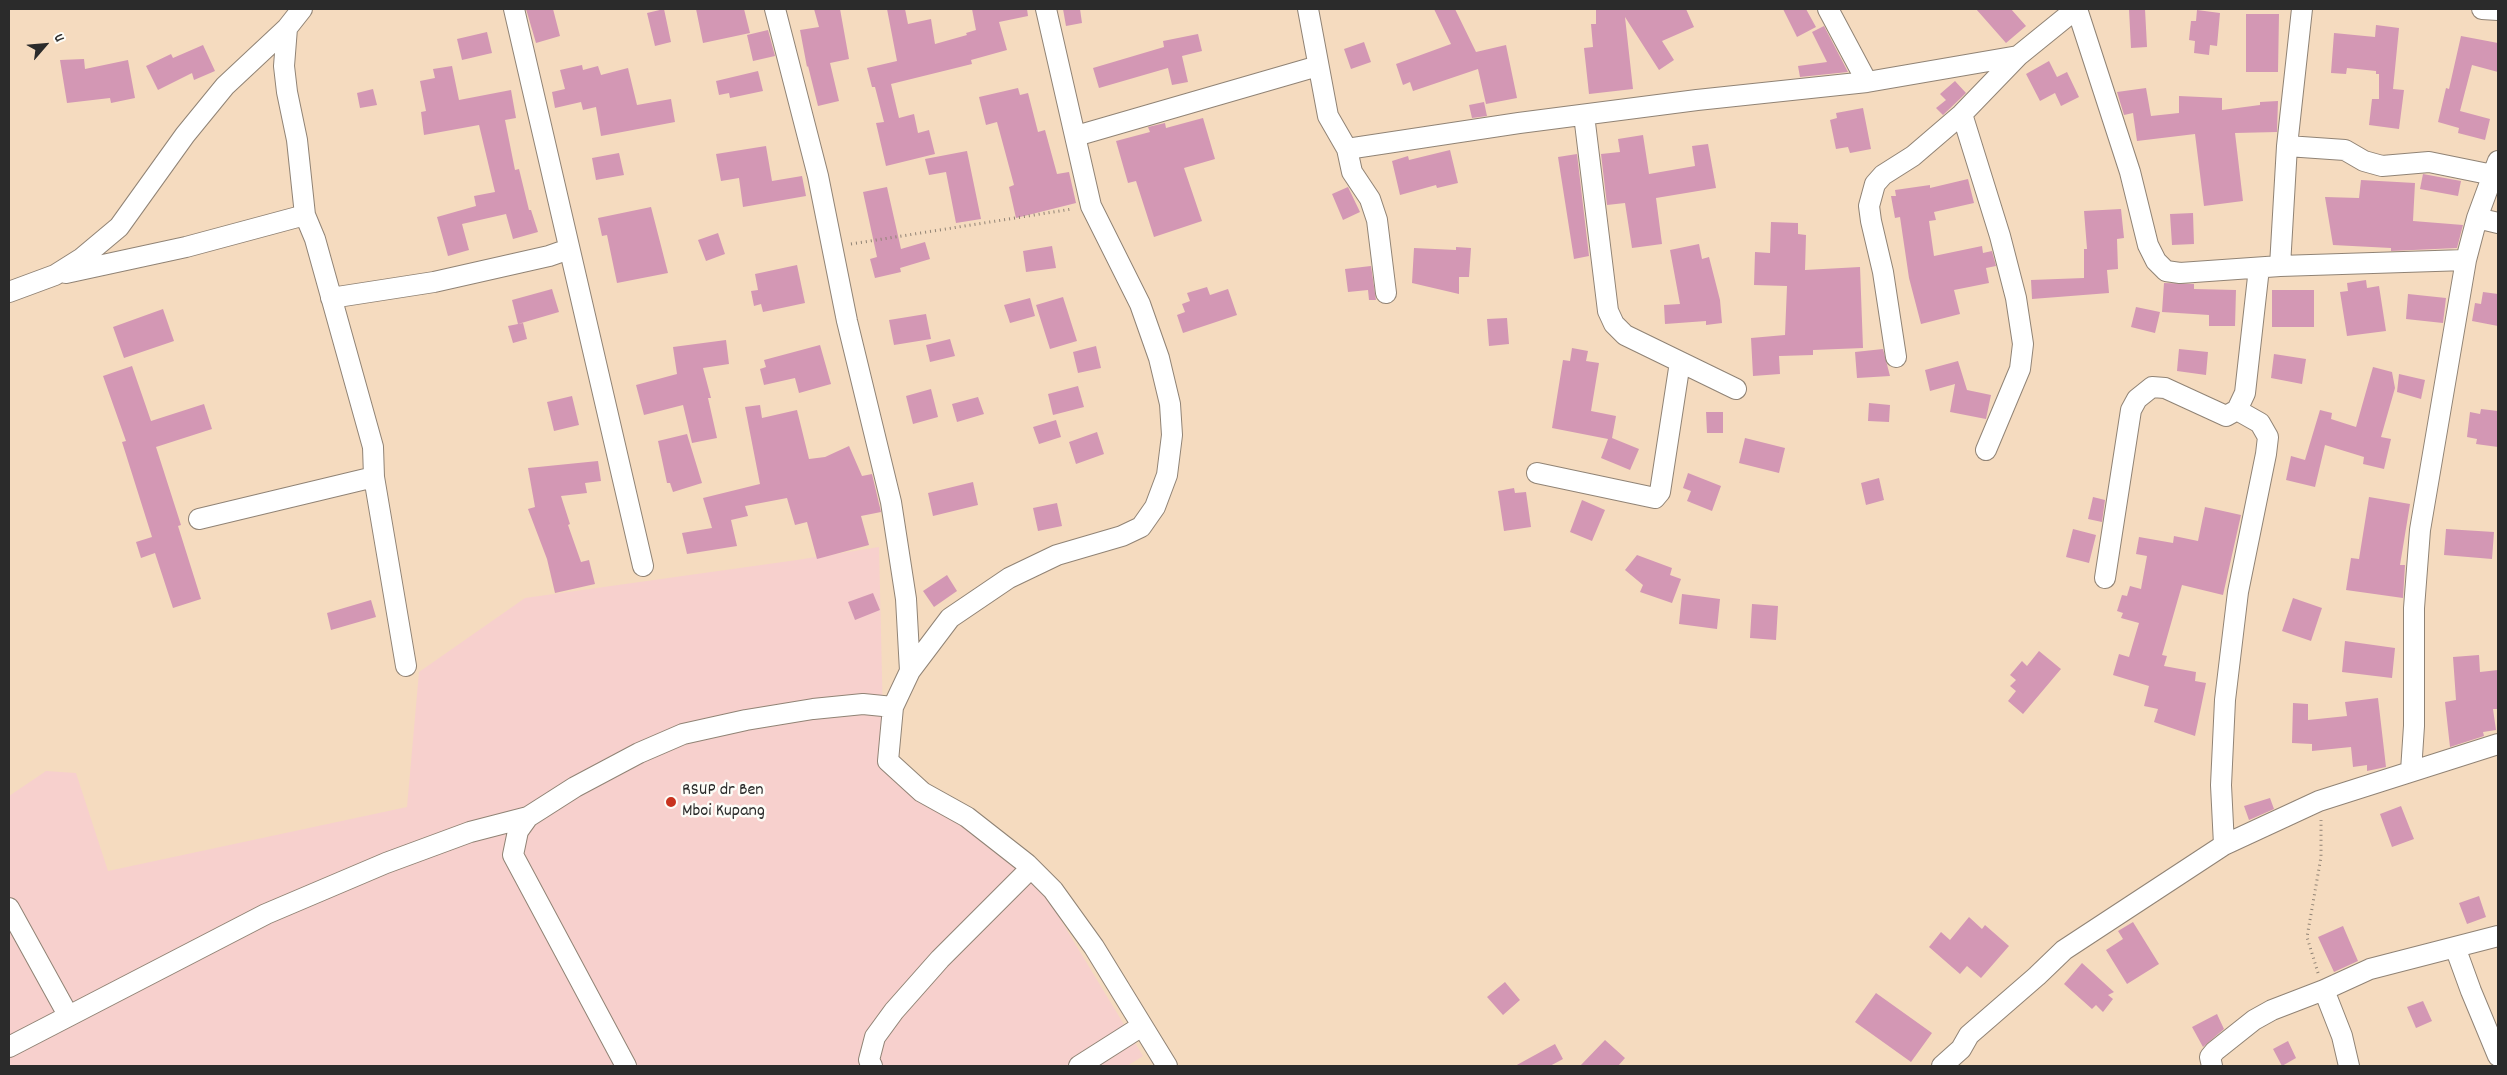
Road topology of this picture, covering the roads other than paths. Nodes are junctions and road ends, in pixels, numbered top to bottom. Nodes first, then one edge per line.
1 (302, 9) edge
2 (514, 9) edge
3 (775, 9) edge
4 (1046, 9) edge
5 (1308, 9) edge
6 (1828, 9) edge
7 (2077, 9) edge
8 (2302, 9) edge
9 (2482, 9) edge
10 (2498, 10) edge
11 (286, 28) junction
12 (2018, 56) junction
13 (1318, 66) junction
14 (1867, 82) junction
15 (1962, 114) junction
16 (1584, 115) junction
17 (1076, 136) junction
18 (2286, 146) junction
19 (1347, 149) junction
20 (2496, 168) edge
21 (305, 215) junction
22 (2477, 218) junction
23 (2498, 223) edge
24 (569, 249) junction
25 (2466, 260) junction
26 (2280, 266) junction
27 (2259, 268) junction
28 (55, 275) junction
29 (9, 292) edge
30 (1386, 292) dead end
31 (331, 298) junction
32 (1896, 357) dead end
33 (1680, 362) junction
34 (1736, 389) dead end
35 (2237, 410) junction
36 (1986, 450) dead end
37 (1537, 473) dead end
38 (374, 477) junction
39 (199, 519) dead end
40 (643, 566) dead end
41 (2105, 578) dead end
42 (406, 666) dead end
43 (910, 671) junction
44 (893, 707) junction
45 (2498, 744) edge
46 (2411, 771) junction
47 (528, 817) junction
48 (2224, 845) junction
49 (1031, 868) junction
50 (9, 908) edge
51 (2498, 936) edge
52 (2455, 947) junction
53 (2324, 990) junction
54 (68, 1015) junction
55 (1142, 1026) junction
56 (9, 1047) edge
57 (2498, 1056) edge
58 (626, 1066) edge
59 (872, 1066) edge
60 (1078, 1066) edge
61 (1167, 1066) edge
62 (1942, 1066) edge
63 (2212, 1066) edge
64 (2349, 1066) edge

1 - 11 street
2 - 24 street
3 - 43 street
4 - 17 street
5 - 13 street
6 - 14 street
7 - 12 street
7 - 27 street
8 - 18 street
9 - 10 street
11 - 21 street
11 - 28 street
12 - 14 street
12 - 15 street
13 - 17 street
13 - 19 street
14 - 16 street
15 - 32 street
15 - 36 street
16 - 19 street
16 - 33 street
17 - 43 street
18 - 20 street
18 - 26 street
19 - 30 street
20 - 22 street
21 - 28 street
21 - 31 street
22 - 23 street
22 - 25 street
24 - 31 street
24 - 40 street
25 - 26 street
25 - 46 street
26 - 27 street
27 - 35 street
28 - 29 street
31 - 38 street
33 - 34 street
33 - 37 street
35 - 41 street
35 - 48 street
38 - 39 street
38 - 42 street
43 - 44 street
44 - 47 street
44 - 49 street
45 - 46 street
46 - 48 street
47 - 54 street
47 - 58 street
48 - 62 street
49 - 55 street
49 - 59 street
50 - 54 street
51 - 52 street
52 - 53 street
52 - 57 street
53 - 63 street
53 - 64 street
54 - 56 street
55 - 60 street
55 - 61 street

